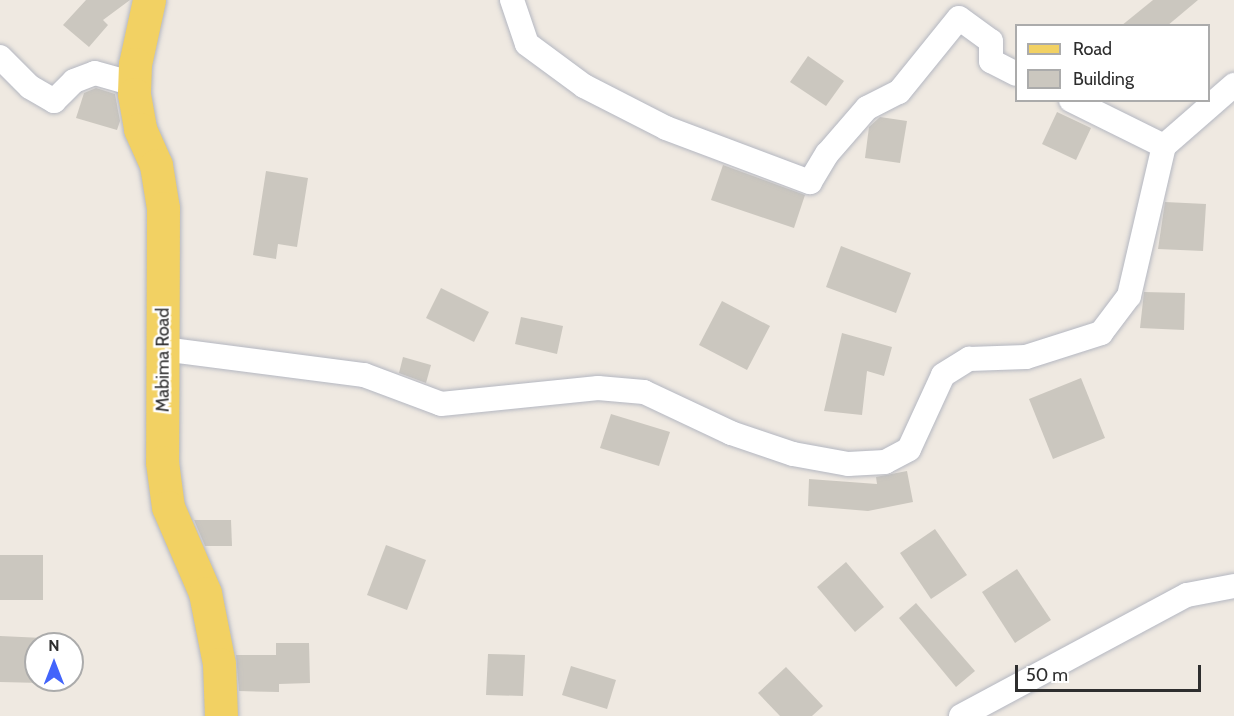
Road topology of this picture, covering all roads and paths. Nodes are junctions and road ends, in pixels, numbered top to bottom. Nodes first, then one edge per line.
1 (149, 0) edge
2 (512, 0) edge
3 (0, 57) edge
4 (1015, 73) edge
5 (134, 84) junction
6 (1234, 85) edge
7 (1075, 102) edge
8 (1164, 146) junction
9 (163, 349) junction
10 (1234, 586) edge
11 (221, 716) edge
12 (961, 716) edge

1 - 5 main road, Mabima Road
2 - 4 street
3 - 5 street
5 - 9 main road, Mabima Road
6 - 8 street
7 - 8 street
8 - 9 street
9 - 11 main road, Mabima Road
10 - 12 street

